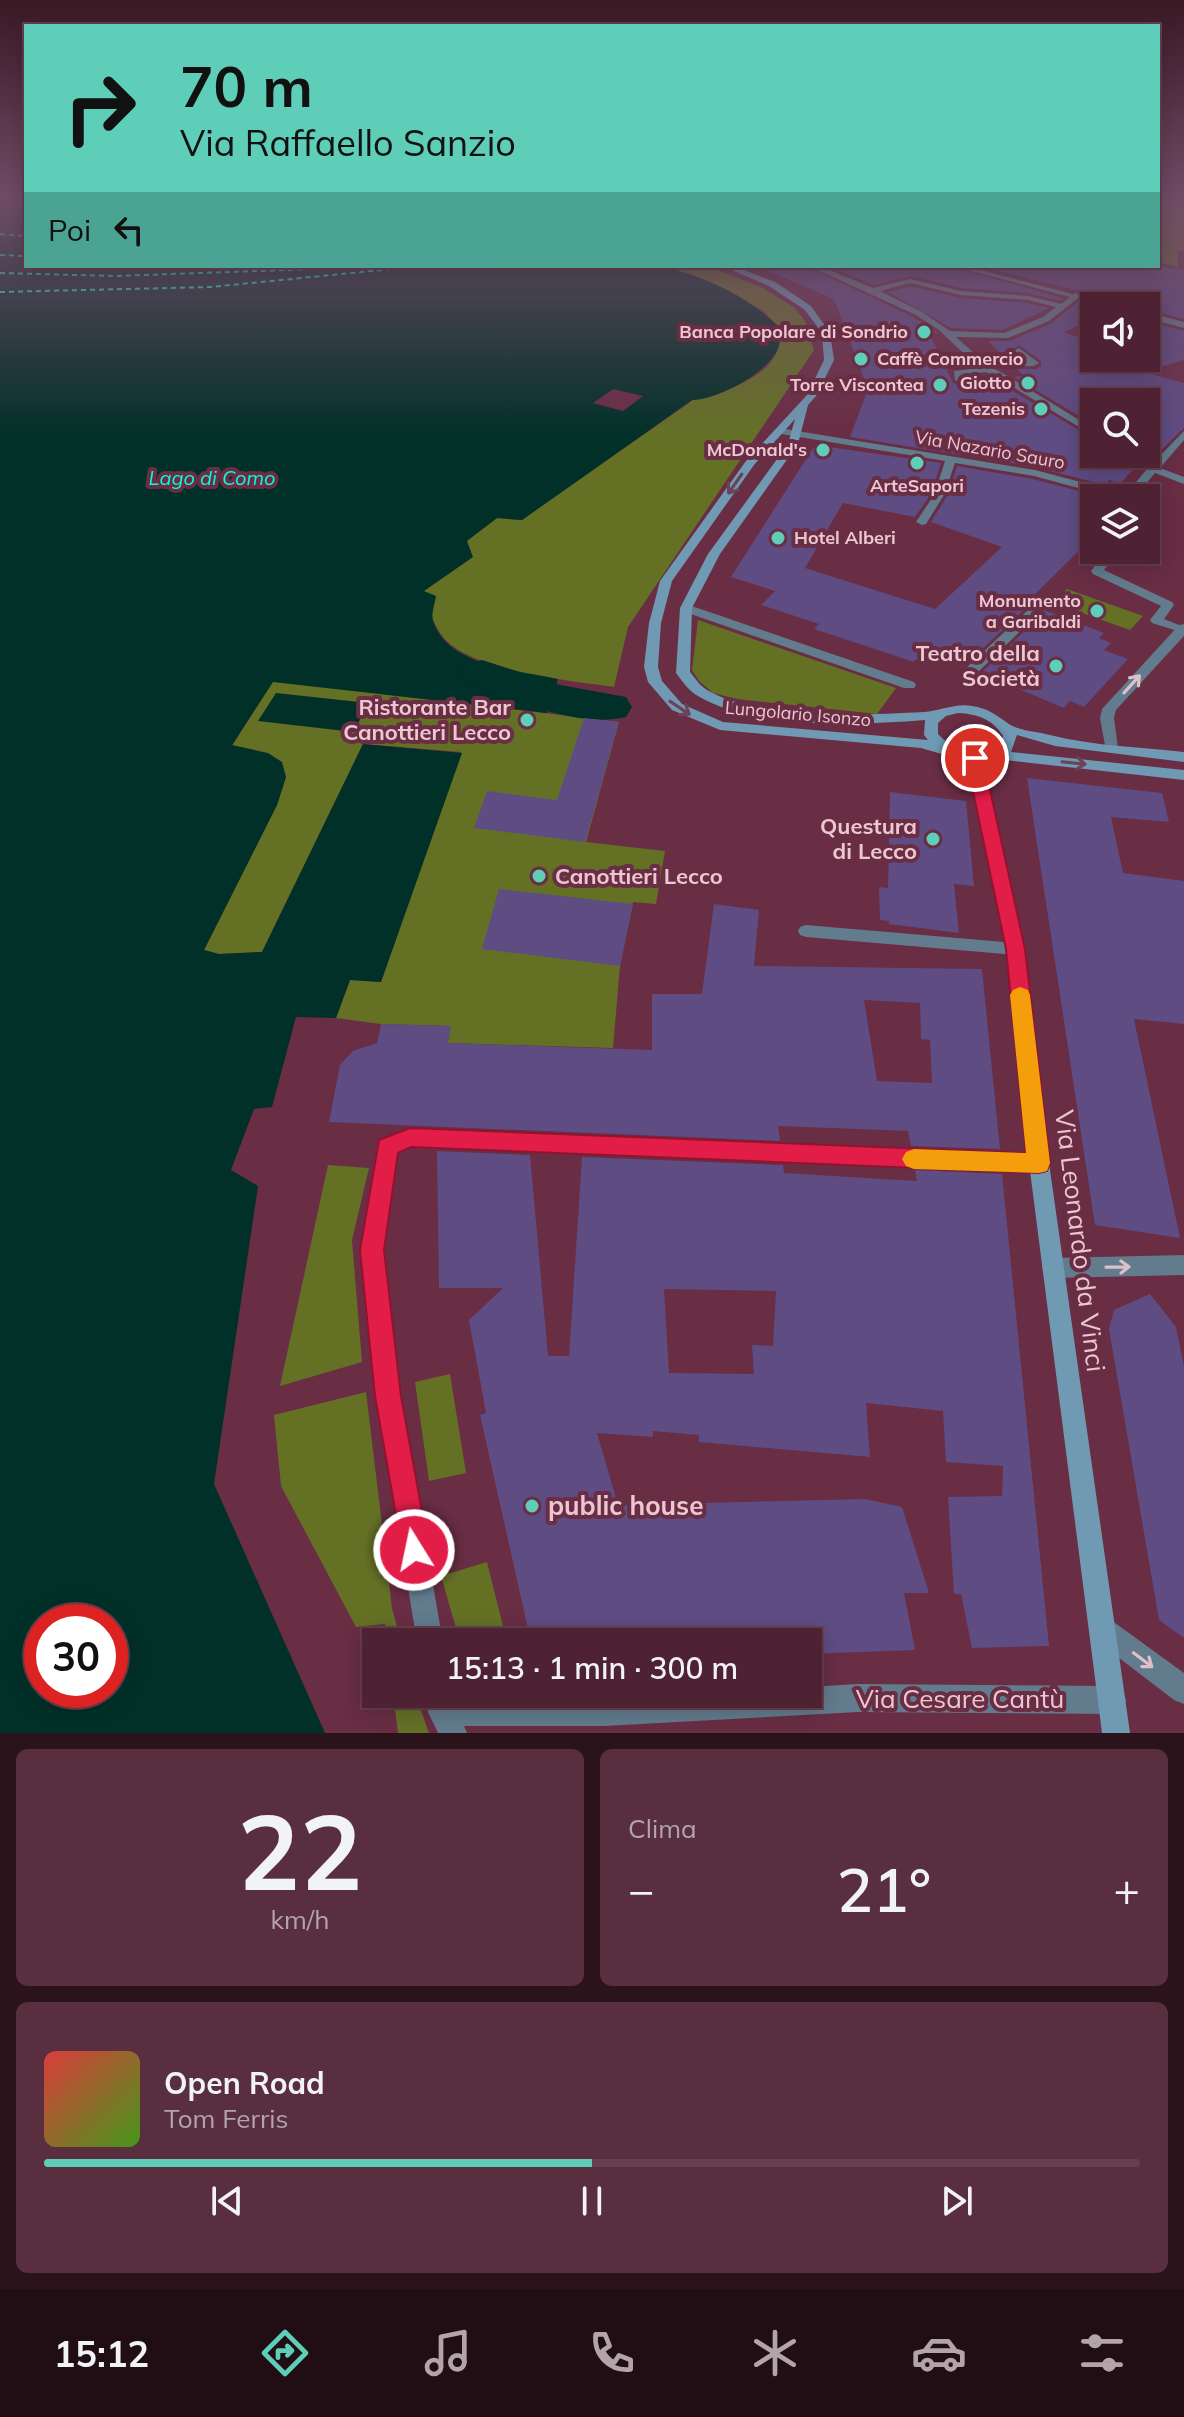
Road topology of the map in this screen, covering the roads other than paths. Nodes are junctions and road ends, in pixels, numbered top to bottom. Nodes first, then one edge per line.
1 (756, 279) edge
2 (845, 279) edge
3 (1010, 279) edge
4 (873, 290) junction
5 (1078, 295) joint
6 (1061, 306) junction
7 (1160, 319) edge
8 (1184, 325) edge
9 (950, 334) junction
10 (1005, 336) junction
11 (1034, 348) dead end
12 (1019, 351) dead end
13 (982, 367) junction
14 (960, 380) dead end
15 (805, 404) junction
16 (1080, 424) edge
17 (779, 431) junction
18 (797, 434) junction
19 (1184, 434) edge
20 (951, 460) junction
21 (1154, 469) junction
22 (1184, 481) edge
23 (1141, 484) edge
24 (1080, 485) edge
25 (922, 522) dead end
26 (1102, 564) edge
27 (686, 608) junction
28 (1032, 613) dead end
29 (1183, 630) edge
30 (971, 671) dead end
31 (909, 685) dead end
32 (938, 715) junction
33 (1006, 728) junction
34 (1111, 748) junction
35 (945, 749) junction
36 (996, 755) junction
37 (1184, 757) edge
38 (975, 758) junction
39 (1184, 775) edge
40 (806, 931) dead end
41 (1016, 949) junction
42 (1039, 1163) junction
43 (1184, 1265) edge
44 (1053, 1268) junction
45 (428, 1628) edge
46 (1102, 1629) junction
47 (1184, 1690) edge
48 (1112, 1700) junction
49 (445, 1713) edge
50 (1116, 1733) edge

1 - 15 main road, Lungolario Isonzo
2 - 4 street
3 - 5 street
4 - 6 street
4 - 9 street
5 - 6 street
6 - 10 street
7 - 8 street
9 - 10 street
9 - 13 street
10 - 11 street
12 - 13 street
13 - 14 street
13 - 16 street
15 - 17 main road, Lungolario Isonzo
15 - 18 main road, Lungolario Isonzo
17 - 18 street, Via Nazario Sauro
17 -> 35 main road, Lungolario Isonzo
18 - 20 street, Via Nazario Sauro
18 - 27 main road, Lungolario Isonzo
19 - 21 street
20 - 24 street, Via Nazario Sauro
20 - 25 street
21 - 22 street
21 - 23 street
26 - 29 street
27 - 31 street
27 - 32 main road, Lungolario Isonzo
28 - 30 street
34 -> 29 street
32 - 33 main road
32 - 35 main road
33 - 34 main road
33 - 36 main road
34 - 37 main road
35 - 38 main road
36 - 38 main road
36 -> 39 main road
38 - 41 main road, Via Leonardo da Vinci
40 - 41 street
41 - 42 main road, Via Leonardo da Vinci
42 - 44 main road, Via Leonardo da Vinci
42 - 45 street
44 -> 43 street
44 - 46 main road, Via Leonardo da Vinci
46 -> 47 street
46 - 48 main road, Via Leonardo da Vinci
48 - 49 street, Via Cesare Cantù
48 - 50 main road, Via Leonardo da Vinci

